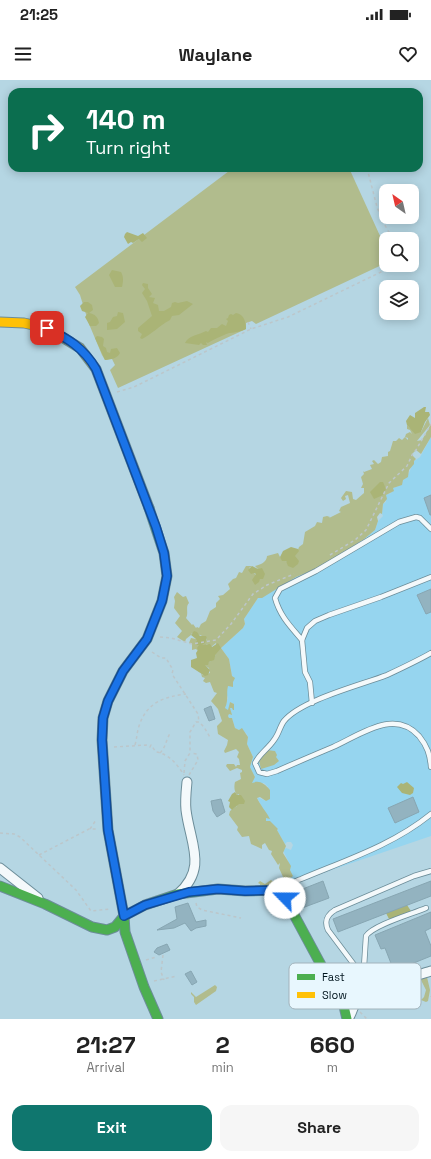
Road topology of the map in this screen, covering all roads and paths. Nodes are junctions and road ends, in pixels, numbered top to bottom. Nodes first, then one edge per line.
1 (368, 172) edge
2 (389, 232) edge
3 (381, 272) edge
4 (0, 322) edge
5 (248, 322) dead end
6 (251, 329) junction
7 (106, 395) junction
8 (431, 424) edge
9 (431, 529) edge
10 (329, 555) dead end
11 (295, 574) dead end
12 (431, 576) edge
13 (292, 628) junction
14 (306, 628) junction
15 (149, 634) junction
16 (302, 640) junction
17 (142, 646) junction
18 (431, 653) edge
19 (186, 694) junction
20 (312, 703) junction
21 (199, 722) junction
22 (171, 732) dead end
23 (211, 739) dead end
24 (135, 745) junction
25 (103, 750) junction
26 (160, 753) junction
27 (190, 753) junction
28 (430, 753) edge
29 (431, 766) edge
30 (186, 778) junction
31 (431, 814) edge
32 (431, 819) edge
33 (421, 822) junction
34 (0, 833) edge
35 (108, 834) junction
36 (39, 855) junction
37 (0, 868) edge
38 (431, 871) edge
39 (191, 880) junction
40 (0, 886) edge
41 (277, 890) junction
42 (199, 891) junction
43 (178, 894) junction
44 (45, 904) junction
45 (426, 908) dead end
46 (123, 912) junction
47 (241, 918) dead end
48 (163, 955) dead end
49 (321, 963) edge
50 (352, 963) edge
51 (365, 963) edge
52 (431, 970) edge
53 (421, 973) edge
54 (177, 976) dead end
55 (140, 979) junction
56 (164, 980) junction
57 (345, 1009) edge
58 (352, 1009) edge
59 (158, 1019) edge
60 (348, 1019) edge

1 - 2 path
3 - 6 path
4 - 7 main road
5 - 6 path
6 - 7 path
7 - 15 main road
8 - 10 path
9 - 13 lane
11 - 15 path
12 - 14 lane
13 - 14 lane
13 - 16 lane
14 - 16 lane
15 - 17 main road
16 - 20 lane
17 - 19 path
17 - 25 main road
18 - 20 lane
19 - 21 path
19 - 24 path
20 - 28 lane
21 - 23 path
21 - 27 path
22 - 26 path
24 - 25 path
24 - 26 path
25 - 35 main road
26 - 30 path
27 - 30 path
27 - 30 path
28 - 29 lane
30 - 39 street
31 - 33 lane
32 - 33 lane
33 - 41 lane
34 - 36 path
35 - 36 path
35 - 46 main road
36 - 46 path
37 - 44 street
38 - 50 lane
39 - 42 street
39 - 43 street
40 - 44 main road
41 - 42 main road
41 - 49 main road
42 - 43 main road
42 - 47 path
43 - 46 main road
44 - 46 main road
45 - 51 lane
46 - 55 main road
48 - 56 path
52 - 53 street
54 - 56 path
55 - 56 path
55 - 59 main road
57 - 60 main road
58 - 60 street

